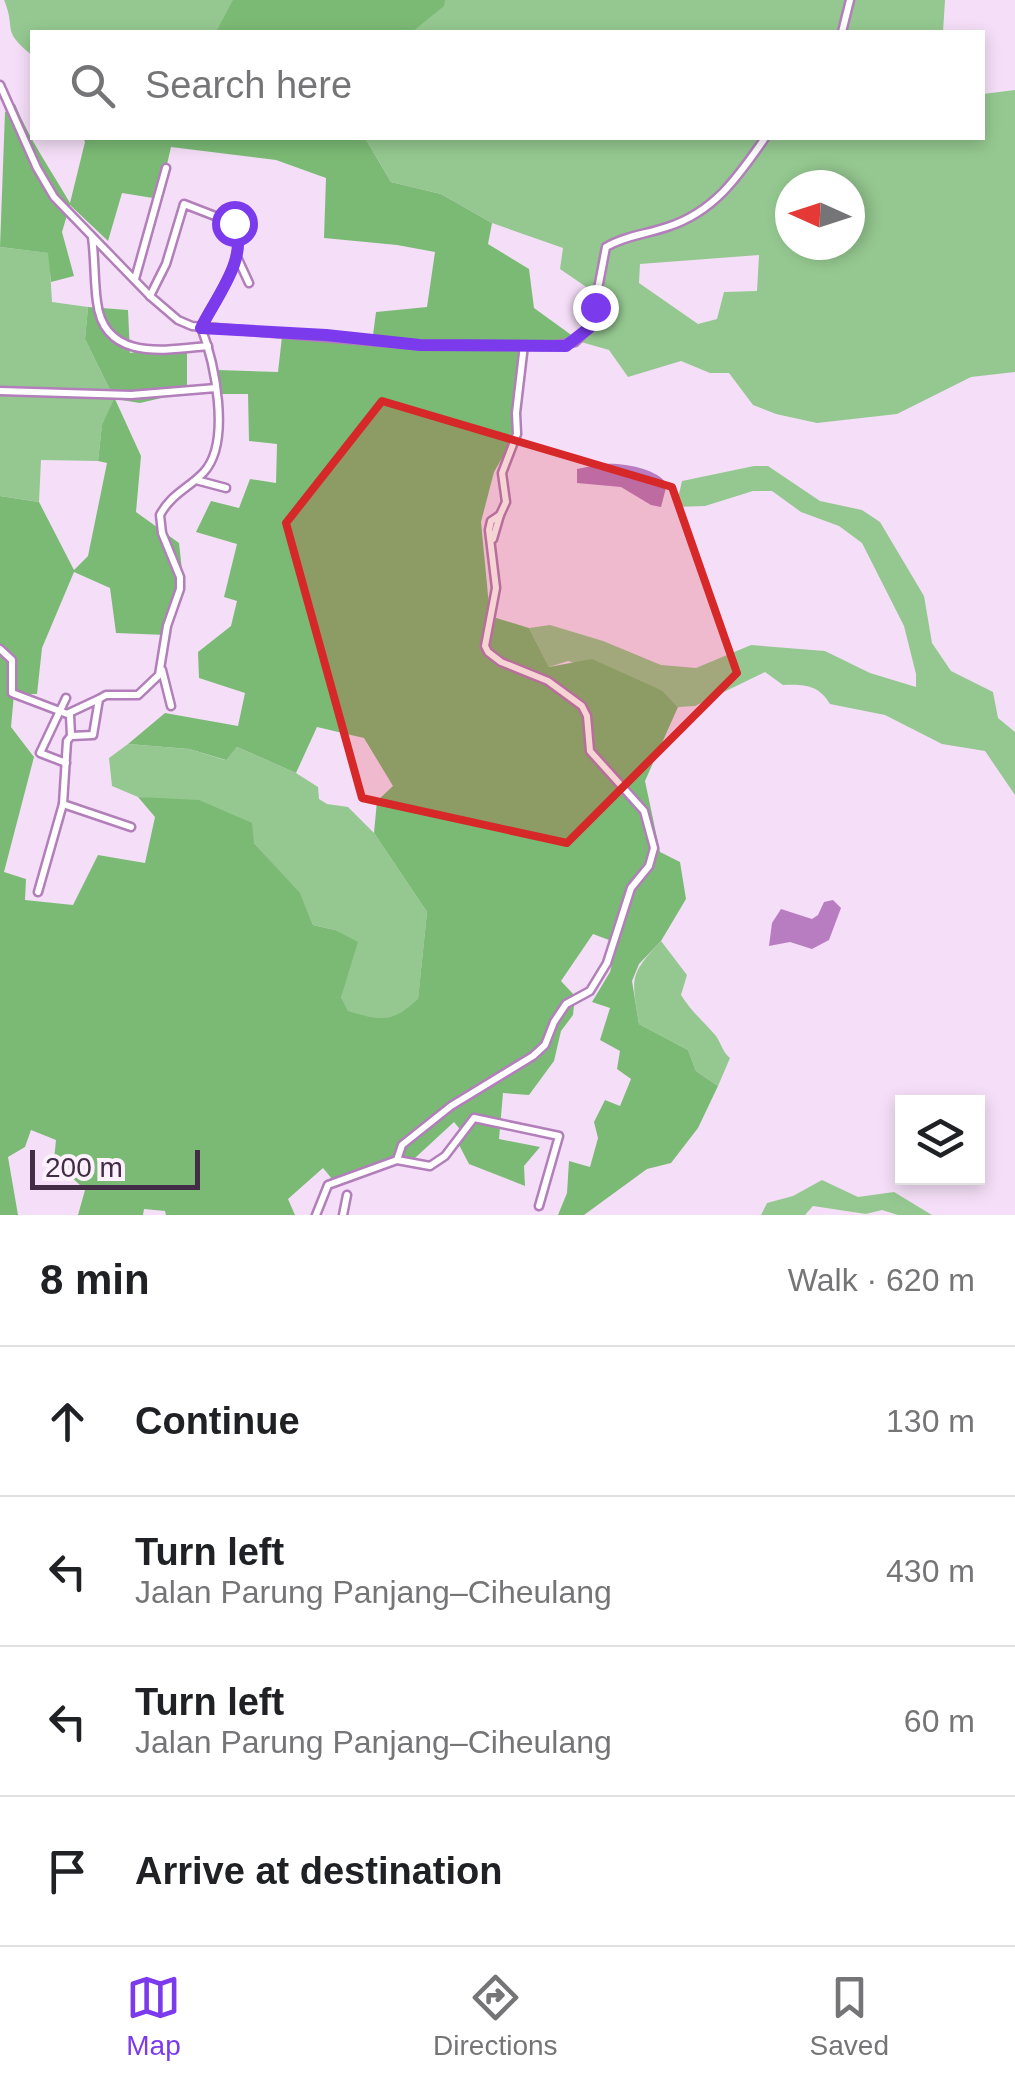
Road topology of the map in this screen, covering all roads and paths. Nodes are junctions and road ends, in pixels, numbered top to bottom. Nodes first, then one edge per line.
1 (850, 0) edge
2 (842, 30) edge
3 (0, 86) edge
4 (764, 140) edge
5 (166, 168) dead end
6 (92, 238) junction
7 (237, 257) junction
8 (135, 280) junction
9 (249, 283) dead end
10 (150, 296) junction
11 (201, 328) junction
12 (524, 345) junction
13 (208, 346) junction
14 (216, 388) junction
15 (0, 391) edge
16 (194, 480) junction
17 (226, 488) dead end
18 (0, 649) edge
19 (161, 669) junction
20 (66, 698) dead end
21 (99, 699) junction
22 (171, 706) dead end
23 (64, 712) junction
24 (71, 736) junction
25 (66, 763) junction
26 (63, 804) junction
27 (131, 827) dead end
28 (38, 892) dead end
29 (398, 1160) junction
30 (348, 1195) dead end
31 (539, 1206) dead end
32 (316, 1215) edge
33 (342, 1215) edge

1 - 2 street
3 - 6 street
4 - 12 street
5 - 8 street
6 - 8 street
6 - 13 street
7 - 9 street
7 - 10 street
7 - 11 street
8 - 10 street
10 - 11 street
11 - 12 street
11 - 13 street
12 - 29 street
13 - 14 street
14 - 15 street
14 - 16 street
16 - 17 street
16 - 19 street
18 - 23 street
19 - 21 street
19 - 22 street
20 - 23 street
21 - 23 street
21 - 24 street
23 - 24 street
23 - 25 street
24 - 25 street
25 - 26 street
26 - 27 street
26 - 28 street
29 - 31 street
29 - 32 street
30 - 33 street

